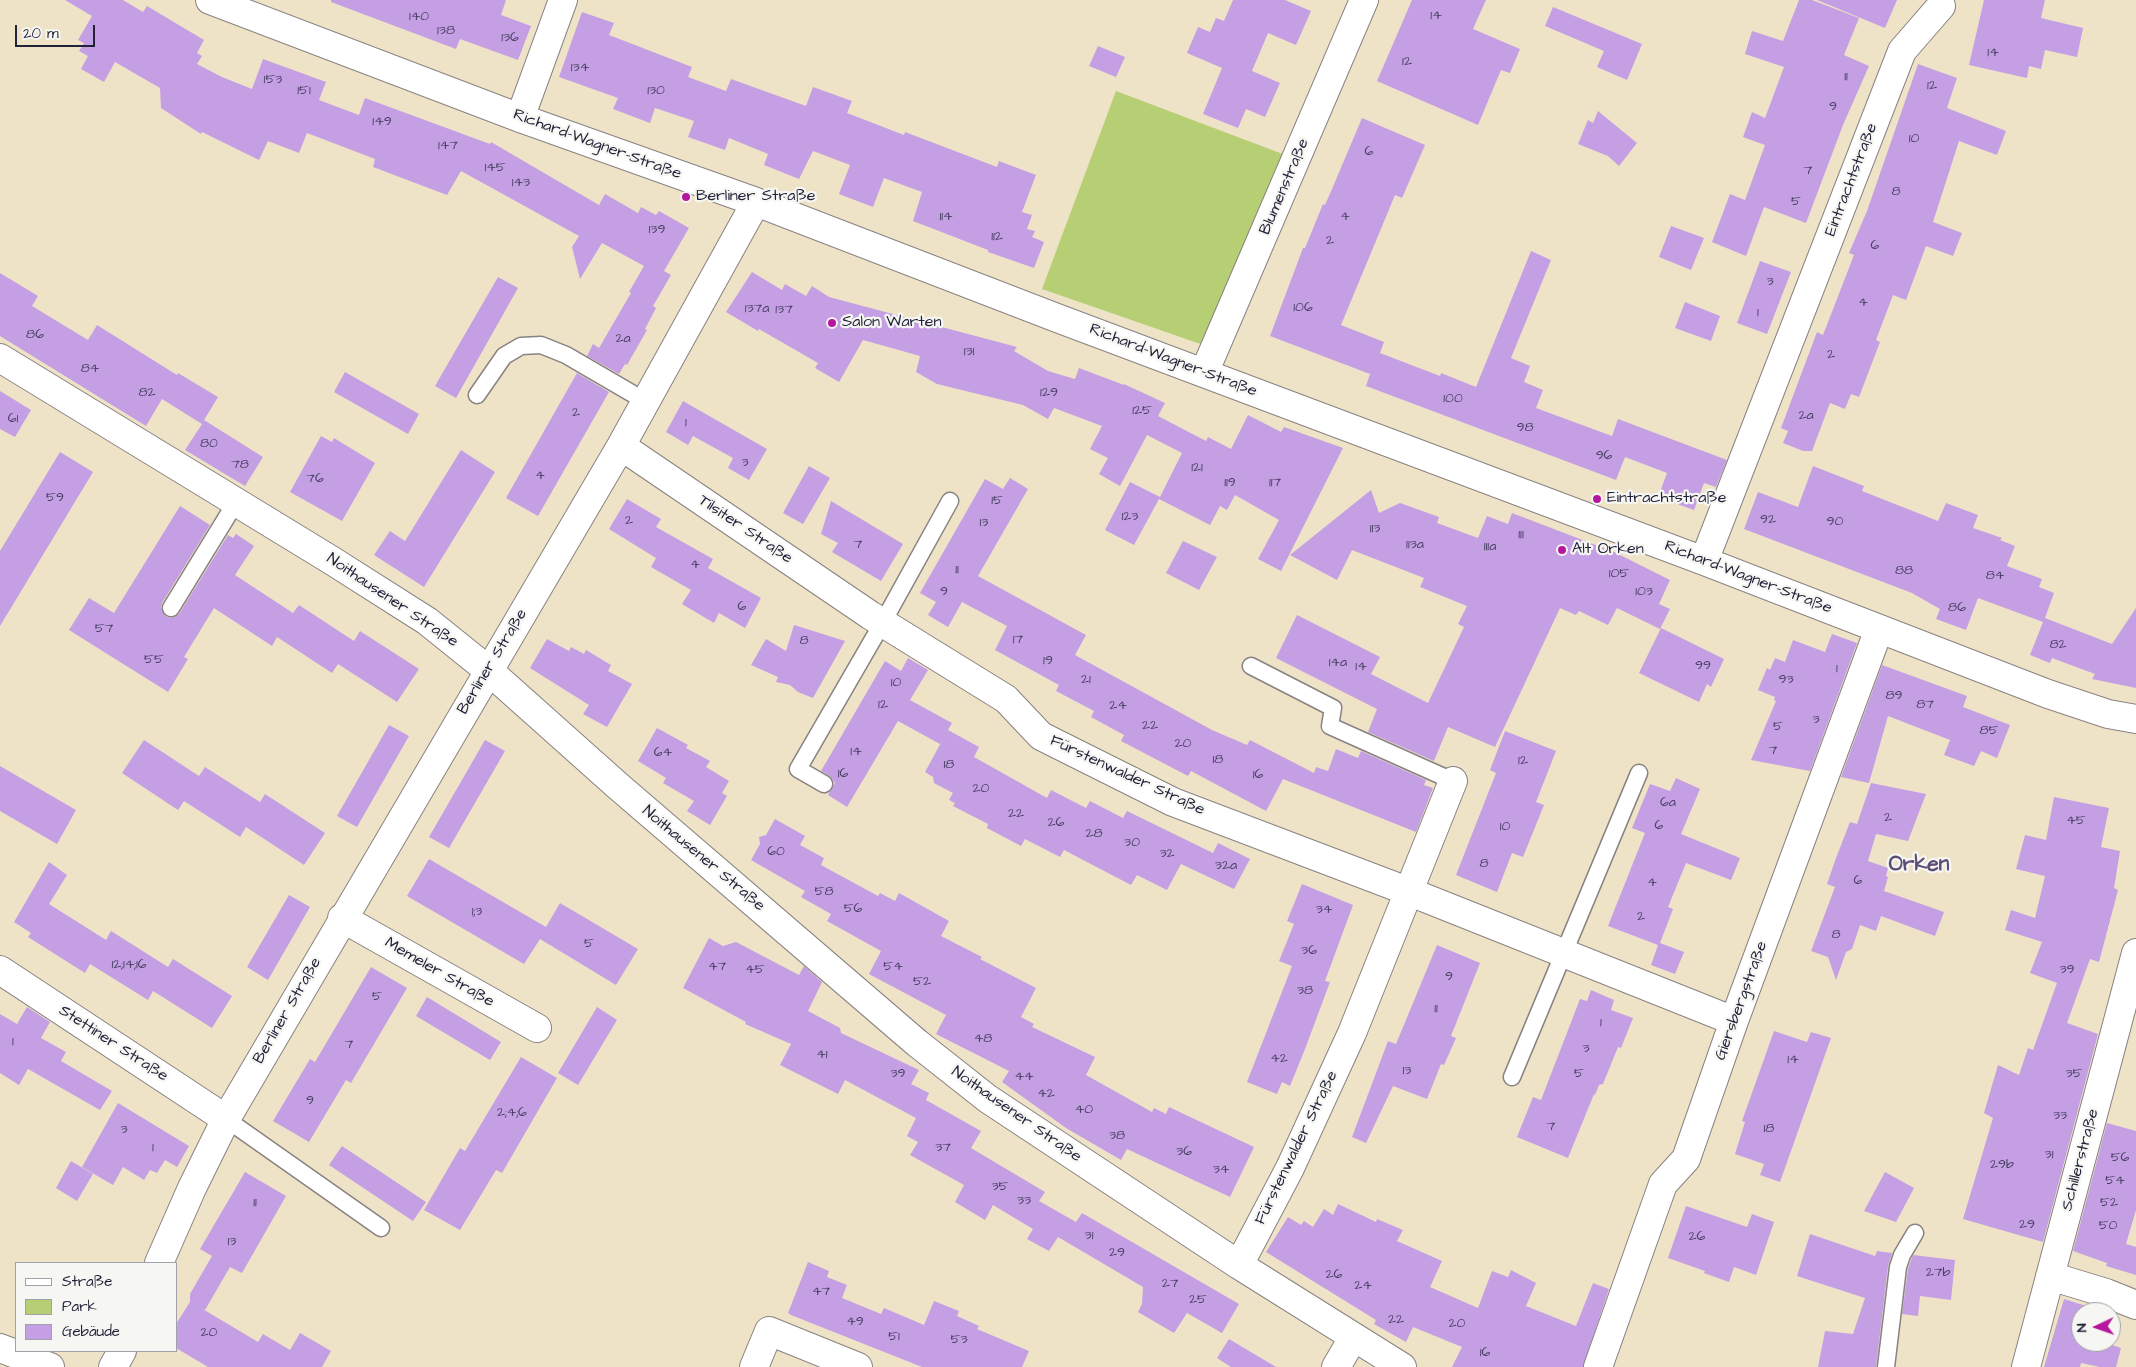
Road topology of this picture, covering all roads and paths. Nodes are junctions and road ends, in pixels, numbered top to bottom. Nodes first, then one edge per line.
1 (210, 0) edge
2 (563, 0) edge
3 (1364, 0) edge
4 (1941, 6) dead end
5 (520, 118) junction
6 (756, 202) junction
7 (0, 358) edge
8 (1204, 373) junction
9 (477, 395) dead end
10 (645, 401) junction
11 (621, 446) junction
12 (950, 501) dead end
13 (236, 502) junction
14 (1704, 561) junction
15 (171, 608) dead end
16 (876, 619) junction
17 (1880, 629) junction
18 (1252, 666) dead end
19 (488, 670) junction
20 (2136, 719) edge
21 (1639, 773) dead end
22 (1453, 781) joint
23 (824, 784) dead end
24 (1410, 892) junction
25 (342, 918) junction
26 (2136, 953) edge
27 (1563, 955) junction
28 (0, 970) edge
29 (1734, 1021) junction
30 (537, 1028) dead end
31 (1512, 1077) dead end
32 (226, 1119) junction
33 (381, 1228) dead end
34 (1915, 1233) dead end
35 (159, 1262) edge
36 (1239, 1265) junction
37 (2050, 1276) junction
38 (2136, 1305) edge
39 (1353, 1338) junction
40 (0, 1348) edge
41 (121, 1352) edge
42 (50, 1367) edge
43 (113, 1367) edge
44 (754, 1367) edge
45 (858, 1367) edge
46 (1336, 1367) edge
47 (1402, 1367) edge
48 (1598, 1367) edge
49 (1886, 1367) edge
50 (2026, 1367) edge

1 - 5 street, Richard-Wagner-Straße
2 - 5 street
3 - 8 street, Blumenstraße
4 - 14 street, Eintrachtstraße
5 - 6 street, Richard-Wagner-Straße
6 - 8 street, Richard-Wagner-Straße
6 - 10 street, Berliner Straße
7 - 13 street, Noithausener Straße
8 - 14 street, Richard-Wagner-Straße
9 - 10 lane
10 - 11 street, Berliner Straße
11 - 16 street, Tilsiter Straße
11 - 19 street, Berliner Straße
12 - 16 lane
13 - 15 lane
13 - 19 street, Noithausener Straße
14 - 17 street, Richard-Wagner-Straße
16 - 23 lane
16 - 24 street, Fürstenwalder Straße
17 - 20 street, Richard-Wagner-Straße
17 - 29 street, Giersbergstraße
18 - 22 lane, Fürstenwalder Straße
19 - 25 street, Berliner Straße
19 - 36 street, Noithausener Straße
21 - 27 lane
22 - 24 street, Fürstenwalder Straße
24 - 27 street, Fürstenwalder Straße
24 - 36 street, Fürstenwalder Straße
25 - 30 street, Memeler Straße
25 - 32 street, Berliner Straße
26 - 37 street, Schillerstraße
27 - 29 street, Fürstenwalder Straße
27 - 31 lane
28 - 32 street, Stettiner Straße
29 - 48 street, Giersbergstraße
32 - 33 lane
32 - 35 street, Berliner Straße
34 - 49 lane
36 - 39 street, Noithausener Straße
37 - 38 street
37 - 50 street, Schillerstraße
39 - 46 street
39 - 47 street, Noithausener Straße
40 - 42 street
41 - 43 street
44 - 45 street

